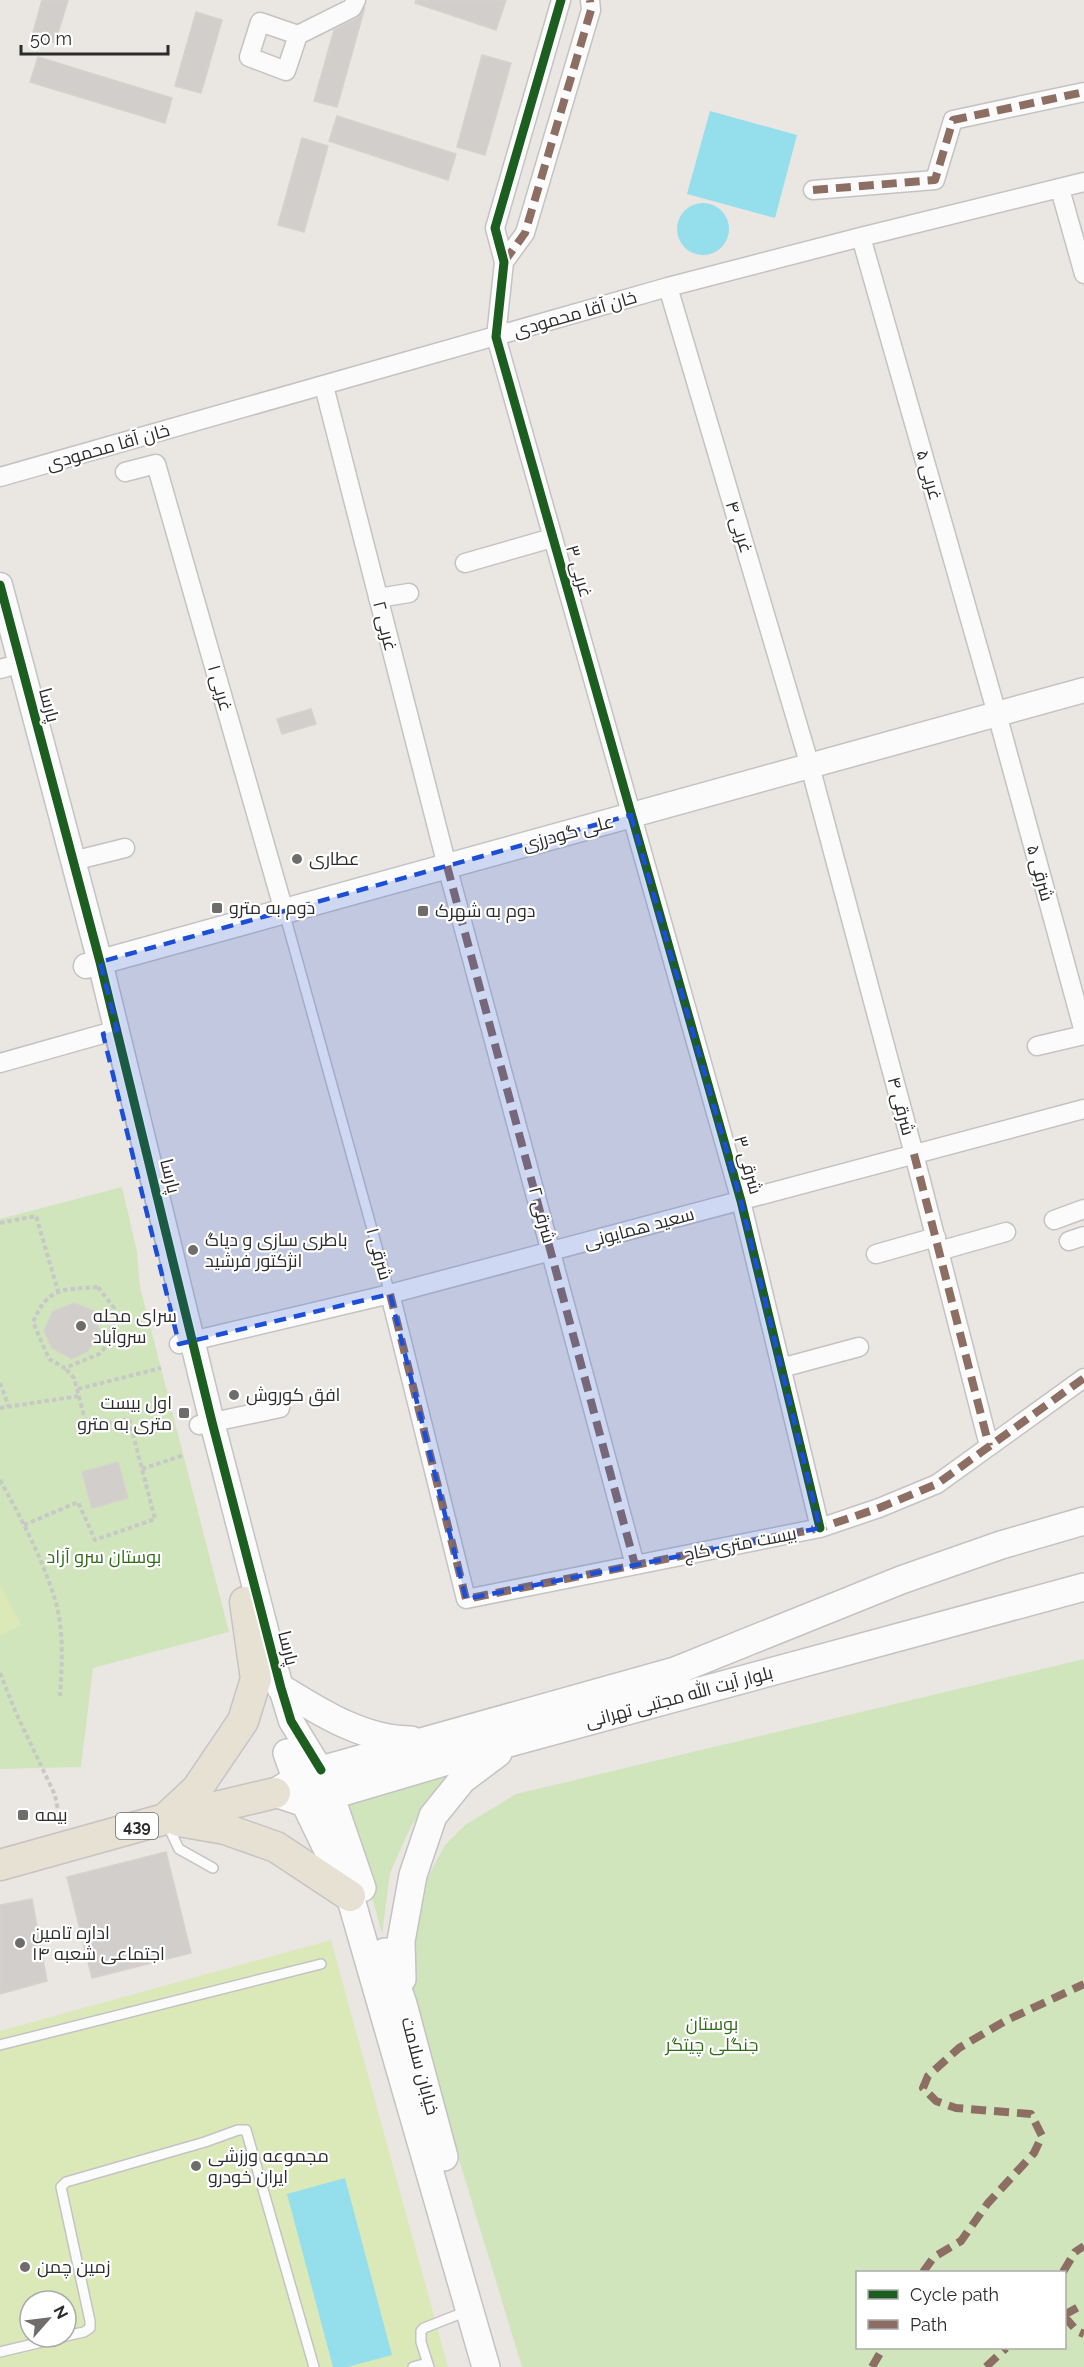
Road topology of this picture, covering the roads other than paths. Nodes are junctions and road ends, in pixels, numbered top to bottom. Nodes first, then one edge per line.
1 (356, 0) edge
2 (561, 0) edge
3 (590, 0) edge
4 (298, 35) dead end
5 (1084, 92) edge
6 (1084, 182) edge
7 (1060, 189) junction
8 (813, 190) dead end
9 (861, 237) junction
10 (504, 262) junction
11 (1084, 274) edge
12 (668, 287) junction
13 (496, 337) junction
14 (324, 386) junction
15 (125, 472) dead end
16 (0, 477) edge
17 (552, 538) junction
18 (465, 563) dead end
19 (0, 585) edge
20 (409, 593) dead end
21 (378, 598) junction
22 (6, 662) edge
23 (1084, 690) edge
24 (997, 714) junction
25 (810, 766) junction
26 (631, 815) junction
27 (125, 848) dead end
28 (73, 861) junction
29 (447, 866) junction
30 (284, 911) junction
31 (93, 964) junction
32 (110, 1032) junction
33 (1084, 1034) edge
34 (1037, 1046) dead end
35 (0, 1063) edge
36 (1084, 1109) edge
37 (914, 1154) junction
38 (741, 1201) junction
39 (1084, 1209) edge
40 (1054, 1220) dead end
41 (1005, 1232) dead end
42 (937, 1244) junction
43 (552, 1251) junction
44 (876, 1254) dead end
45 (390, 1294) junction
46 (186, 1342) junction
47 (859, 1347) dead end
48 (781, 1368) junction
49 (1084, 1378) edge
50 (280, 1408) dead end
51 (206, 1424) junction
52 (989, 1446) junction
53 (1084, 1521) edge
54 (819, 1528) junction
55 (635, 1565) junction
56 (1084, 1587) edge
57 (466, 1599) joint
58 (245, 1602) junction
59 (281, 1688) junction
60 (431, 1740) junction
61 (512, 1742) junction
62 (287, 1753) joint
63 (321, 1770) junction
64 (302, 1793) junction
65 (165, 1819) junction
66 (0, 1865) edge
67 (213, 1868) dead end
68 (350, 1896) junction
69 (321, 1964) dead end
70 (403, 2004) junction
71 (0, 2045) edge
72 (470, 2311) junction
73 (78, 2334) edge
74 (18, 2348) edge
75 (0, 2352) edge
76 (428, 2365) edge
77 (314, 2367) edge
78 (413, 2367) edge
79 (486, 2367) edge
80 (501, 2367) edge

1 - 4 street
2 - 10 street
3 - 10 street
5 - 8 street
6 - 7 street, خان آقا محمودی
7 - 9 street, خان آقا محمودی
7 - 11 street
9 - 12 street, خان آقا محمودی
9 - 24 street, ۵ غربی
10 - 13 street
12 - 13 street, خان آقا محمودی
12 - 25 street, ۴ غربی
13 - 14 street, خان آقا محمودی
13 - 17 street, ۳ غربی
14 - 16 street, خان آقا محمودی
14 - 21 street, ۲ غربی
15 - 30 street, ۱ غربی
17 - 18 street
17 - 26 street, ۳ غربی
19 - 22 street, پارسا
20 - 21 street
21 - 29 street, ۲ غربی
22 - 28 street, پارسا
22 - 31 street, پارسا
23 - 24 street, علی گودرزی
24 - 25 street, علی گودرزی
24 - 33 street, ۵ شرقی
25 - 26 street, علی گودرزی
25 - 37 street, ۴ شرقی
26 - 29 street, علی گودرزی
26 - 38 street, ۳ شرقی
27 - 28 street
28 - 31 street, پارسا
29 - 30 street, علی گودرزی
29 - 43 street, ۲ شرقی
30 - 31 street, علی گودرزی
30 - 45 lane, ۱ شرقی
31 - 32 street, پارسا
32 - 35 street
32 - 46 street, پارسا
33 - 34 street
36 - 37 street, سعید همایونی
37 - 38 street, سعید همایونی
37 - 42 street, ۴ شرقی
38 - 43 street, سعید همایونی
38 - 48 street, ۳ شرقی
39 - 40 street
41 - 42 street
42 - 44 street
42 - 52 street, ۴ شرقی
43 - 45 street, سعید همایونی
43 - 55 street, ۲ شرقی
45 - 46 street, سعید همایونی
45 - 57 street, ۱ شرقی
46 - 51 street, پارسا
47 - 48 street
48 - 54 street, ۳ شرقی
49 - 52 street, بیست متری کاج
50 - 51 street
51 - 58 street, پارسا
51 - 59 street, پارسا
52 - 54 street, بیست متری کاج
53 - 60 main road, بلوار آیت الله مجتبی تهرانی
54 - 55 street, بیست متری کاج
55 - 57 street, بیست متری کاج
56 - 61 main road, بلوار آیت الله مجتبی تهرانی
58 - 62 street, پارسا
58 - 65 main road
59 - 60 main road
59 - 63 street, پارسا
60 - 63 main road, بلوار آیت الله مجتبی تهرانی
61 - 64 main road, بلوار آیت الله مجتبی تهرانی
61 - 70 main road
62 - 64 main road
63 - 64 main road, بلوار آیت الله مجتبی تهرانی
64 - 65 main road, 439
64 - 68 main road, خیابان سلامت
64 - 70 main road, خیابان سلامت
65 - 66 main road, 439
65 - 67 lane
65 - 68 main road
68 - 72 main road, خیابان سلامت
69 - 71 lane
70 - 80 main road, خیابان سلامت
72 - 76 lane
72 - 79 main road, خیابان سلامت
73 - 77 lane
74 - 75 lane
76 - 78 lane

